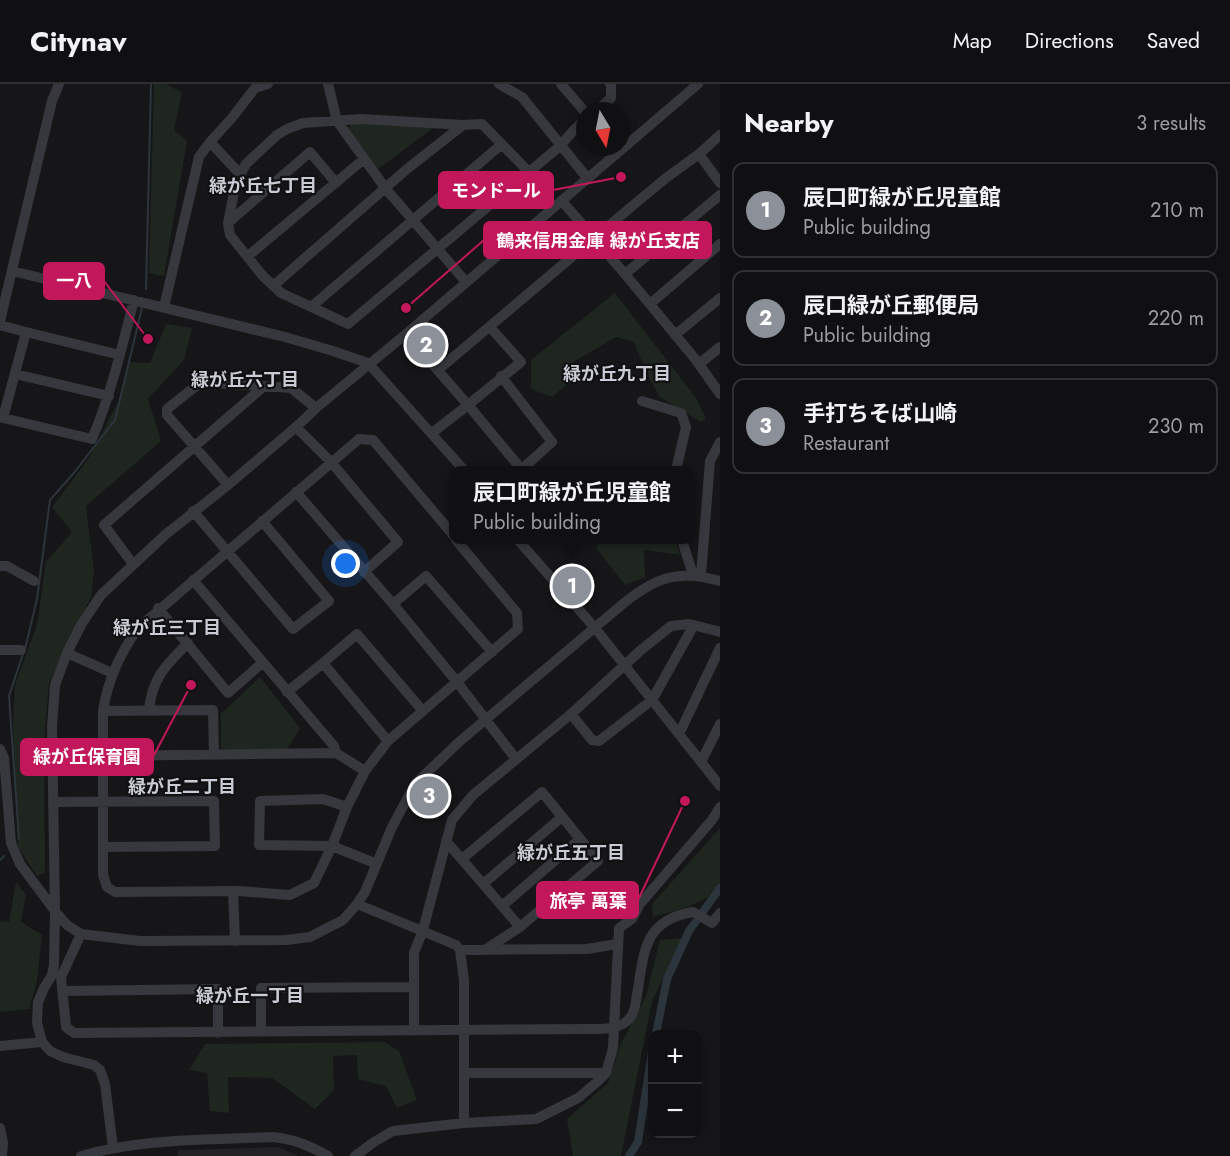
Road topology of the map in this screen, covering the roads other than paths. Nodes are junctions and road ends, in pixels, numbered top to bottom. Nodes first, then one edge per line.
1 (59, 84) edge
2 (268, 84) edge
3 (328, 84) edge
4 (499, 84) edge
5 (561, 84) edge
6 (609, 84) edge
7 (698, 84) edge
8 (253, 86) edge
9 (576, 102) edge
10 (606, 102) edge
11 (337, 122) junction
12 (463, 124) junction
13 (576, 128) edge
14 (720, 135) edge
15 (210, 142) junction
16 (502, 144) junction
17 (560, 146) junction
18 (699, 154) junction
19 (364, 159) junction
20 (529, 172) junction
21 (240, 174) junction
22 (588, 178) junction
23 (336, 183) junction
24 (720, 183) edge
25 (386, 189) junction
26 (720, 195) edge
27 (562, 201) junction
28 (413, 220) junction
29 (228, 223) junction
30 (595, 237) junction
31 (720, 244) edge
32 (438, 248) junction
33 (248, 256) junction
34 (12, 271) junction
35 (625, 274) junction
36 (466, 282) junction
37 (273, 286) junction
38 (720, 298) edge
39 (134, 300) junction
40 (650, 304) junction
41 (164, 307) junction
42 (311, 307) junction
43 (0, 321) edge
44 (0, 326) edge
45 (490, 327) junction
46 (26, 332) junction
47 (406, 334) junction
48 (675, 335) junction
49 (720, 347) edge
50 (120, 355) junction
51 (368, 363) junction
52 (699, 364) junction
53 (438, 370) junction
54 (15, 374) junction
55 (501, 376) junction
56 (262, 387) junction
57 (720, 394) edge
58 (109, 396) junction
59 (642, 401) dead end
60 (468, 405) junction
61 (316, 408) junction
62 (296, 427) junction
63 (432, 433) junction
64 (720, 442) edge
65 (195, 447) junction
66 (331, 462) junction
67 (460, 466) edge
68 (518, 466) edge
69 (525, 466) edge
70 (677, 466) edge
71 (228, 485) junction
72 (296, 492) junction
73 (194, 511) junction
74 (262, 521) junction
75 (449, 528) edge
76 (462, 544) edge
77 (522, 544) edge
78 (684, 544) edge
79 (227, 551) junction
80 (133, 564) junction
81 (0, 566) edge
82 (364, 572) junction
83 (697, 575) junction
84 (193, 580) junction
85 (34, 581) dead end
86 (720, 581) edge
87 (393, 604) junction
88 (158, 608) junction
89 (694, 625) junction
90 (595, 628) junction
91 (720, 632) edge
92 (188, 643) junction
93 (720, 648) edge
94 (0, 650) edge
95 (21, 650) dead end
96 (492, 652) junction
97 (67, 653) junction
98 (262, 663) junction
99 (323, 663) junction
100 (624, 666) junction
101 (112, 673) junction
102 (457, 682) junction
103 (287, 692) junction
104 (652, 700) junction
105 (149, 710) junction
106 (422, 710) junction
107 (103, 711) junction
108 (571, 714) junction
109 (485, 720) junction
110 (720, 724) edge
111 (679, 734) junction
112 (388, 741) junction
113 (0, 750) edge
114 (336, 753) junction
115 (214, 755) junction
116 (102, 756) junction
117 (516, 759) junction
118 (702, 762) junction
119 (365, 771) junction
120 (720, 786) edge
121 (53, 802) junction
122 (103, 802) junction
123 (347, 807) junction
124 (720, 807) edge
125 (562, 817) junction
126 (5, 823) edge
127 (580, 839) junction
128 (446, 841) junction
129 (332, 846) junction
130 (104, 847) junction
131 (462, 860) junction
132 (377, 864) junction
133 (483, 884) junction
134 (233, 891) junction
135 (357, 904) junction
136 (501, 906) junction
137 (55, 911) junction
138 (720, 913) edge
139 (712, 924) edge
140 (520, 927) junction
141 (423, 930) junction
142 (81, 934) junction
143 (235, 941) junction
144 (617, 944) junction
145 (460, 950) junction
146 (485, 950) junction
147 (413, 987) junction
148 (63, 991) junction
149 (615, 1027) junction
150 (414, 1030) junction
151 (464, 1030) junction
152 (261, 1032) junction
153 (218, 1033) junction
154 (42, 1042) junction
155 (0, 1046) edge
156 (464, 1073) junction
157 (606, 1073) junction
158 (464, 1123) junction
159 (0, 1128) edge
160 (113, 1148) junction
161 (2, 1156) edge
162 (81, 1156) edge
163 (328, 1156) edge
164 (355, 1156) edge

1 - 34 street
2 - 8 street
3 - 11 street
4 - 17 street
5 - 9 street
6 - 10 street
7 - 22 street
8 - 15 street
11 - 12 street
11 - 19 street
11 - 21 street
12 - 16 street
12 - 25 street
13 - 17 street
14 - 18 street
15 - 21 street
15 - 41 street
16 - 20 street
16 - 28 street
17 - 20 street
17 - 22 street
18 - 24 street
18 - 30 street
19 - 23 street
19 - 25 street
20 - 32 street
21 - 29 street
22 - 27 street
23 - 29 street
23 - 33 street
25 - 28 street
25 - 37 street
26 - 35 street
27 - 30 street
27 - 36 street
28 - 32 street
28 - 42 street
29 - 33 street
30 - 35 street
30 - 45 street
31 - 40 street
32 - 36 street
32 - 42 street
33 - 37 street
34 - 39 street
34 - 43 street
35 - 40 street
36 - 47 street
37 - 42 street
38 - 48 street
39 - 41 street
39 - 50 street
40 - 48 street
41 - 51 street
44 - 46 street
45 - 53 street
45 - 55 street
46 - 50 street
46 - 54 street
47 - 51 street
47 - 53 street
48 - 52 street
49 - 52 street
50 - 58 street
51 - 61 street
51 - 63 street
52 - 57 street
53 - 60 street
54 - 58 street
54 - 58 street
55 - 60 street
55 - 69 street
56 - 61 street
56 - 65 street
56 - 65 street
59 - 70 street
60 - 63 street
60 - 68 street
61 - 62 street
62 - 66 street
62 - 71 street
63 - 67 street
64 - 83 street
65 - 71 street
65 - 80 street
66 - 72 street
66 - 75 street
66 - 82 street
71 - 73 street
72 - 74 street
72 - 82 street
73 - 79 street
73 - 80 street
74 - 79 street
74 - 79 street
76 - 96 street
77 - 90 street
78 - 83 street
79 - 84 street
80 - 97 street
81 - 85 street
82 - 87 street
83 - 86 street
83 - 90 street
84 - 88 street
84 - 98 street
87 - 96 street
87 - 102 street
88 - 92 street
88 - 101 street
89 - 91 street
89 - 100 street
89 - 104 street
90 - 100 street
90 - 109 street
92 - 98 street
92 - 105 street
93 - 111 street
94 - 95 street
96 - 102 street
97 - 101 street
97 - 121 street
98 - 103 street
99 - 103 street
99 - 106 street
99 - 112 street
100 - 104 street
100 - 108 street
101 - 107 street
102 - 106 street
102 - 109 street
103 - 114 street
104 - 108 street
104 - 111 street
105 - 107 street
105 - 115 street
106 - 112 street
107 - 116 street
108 - 117 street
109 - 117 street
109 - 132 street
110 - 118 street
111 - 118 street
112 - 119 street
113 - 126 street
114 - 115 street
114 - 119 street
115 - 116 street
116 - 122 street
117 - 128 street
118 - 120 street
119 - 123 street
121 - 122 street
121 - 137 street
122 - 130 street
122 - 130 street
123 - 129 street
123 - 129 street
124 - 144 street
125 - 127 street
125 - 131 street
125 - 133 street
126 - 137 street
127 - 136 street
127 - 140 street
128 - 131 street
128 - 141 street
129 - 132 street
129 - 134 street
130 - 134 street
131 - 133 street
132 - 135 street
133 - 136 street
134 - 143 street
135 - 141 street
135 - 143 street
136 - 140 street
137 - 142 street
137 - 154 street
138 - 139 street
139 - 149 street
140 - 146 street
141 - 145 street
141 - 147 street
142 - 143 street
142 - 148 street
144 - 146 street
144 - 149 street
145 - 146 street
145 - 151 street
147 - 150 street
147 - 152 street
148 - 153 street
148 - 153 street
149 - 151 street
149 - 157 street
150 - 151 street
150 - 152 street
151 - 156 street
152 - 153 street
154 - 155 street
154 - 160 street
156 - 157 street
156 - 158 street
157 - 158 street
158 - 164 street
159 - 161 street
160 - 162 street
160 - 163 street

